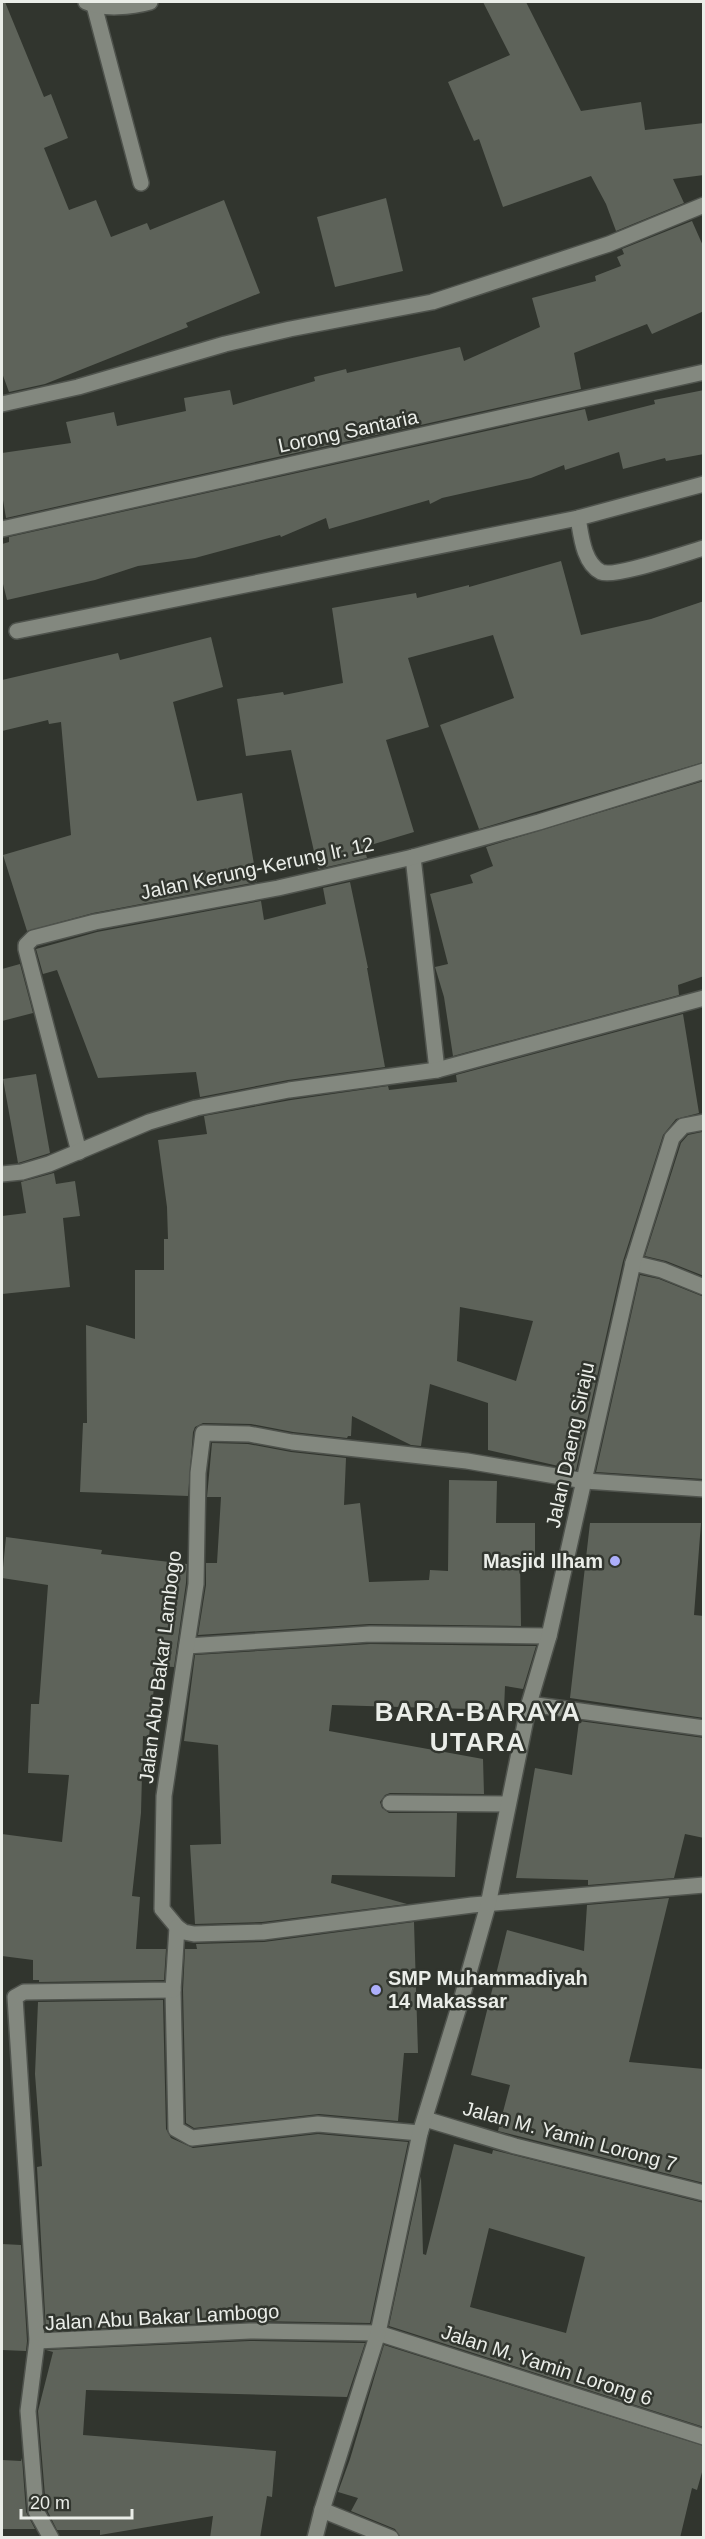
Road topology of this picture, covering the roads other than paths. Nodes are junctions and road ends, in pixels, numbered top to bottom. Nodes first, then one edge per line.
1 (150, 2) edge
2 (90, 3) edge
3 (141, 183) dead end
4 (704, 205) edge
5 (704, 372) edge
6 (2, 404) edge
7 (704, 484) edge
8 (578, 518) junction
9 (2, 529) edge
10 (704, 548) edge
11 (17, 632) dead end
12 (704, 771) edge
13 (413, 857) junction
14 (704, 998) edge
15 (437, 1070) junction
16 (704, 1122) edge
17 (79, 1152) junction
18 (2, 1174) edge
19 (633, 1263) junction
20 (704, 1287) edge
21 (585, 1481) junction
22 (704, 1489) edge
23 (549, 1636) junction
24 (187, 1646) junction
25 (528, 1704) junction
26 (704, 1728) edge
27 (390, 1803) dead end
28 (508, 1804) junction
29 (704, 1885) edge
30 (488, 1905) junction
31 (177, 1927) junction
32 (173, 1990) junction
33 (423, 2126) junction
34 (704, 2193) edge
35 (378, 2333) junction
36 (38, 2341) junction
37 (704, 2437) edge
38 (322, 2510) junction
39 (51, 2538) edge
40 (315, 2538) edge
41 (391, 2538) edge

1 - 2 street
2 - 3 street
4 - 6 street
5 - 9 street, Lorong Santaria
7 - 8 street
8 - 10 street
8 - 11 street
12 - 13 street, Jalan Kerung-Kerung lr. 12
13 - 15 street
13 - 17 street, Jalan Kerung-Kerung lr. 12
14 - 15 street
15 - 17 street
16 - 19 street, Jalan Daeng Siraju
17 - 18 street
19 - 20 street
19 - 21 street, Jalan Daeng Siraju
21 - 22 street
21 - 23 street, Jalan Daeng Siraju
21 - 24 street, Jalan Abu Bakar Lambogo
23 - 24 street
23 - 25 street, Jalan Daeng Siraju
24 - 31 street, Jalan Abu Bakar Lambogo
25 - 26 street
25 - 28 street, Jalan Daeng Siraju
27 - 28 street
28 - 30 street, Jalan Daeng Siraju
29 - 30 street
30 - 31 street
30 - 33 street, Jalan Daeng Siraju
31 - 32 street
32 - 33 street, Jalan M. Yamin Lorong 7
32 - 36 street
33 - 34 street, Jalan M. Yamin Lorong 7
33 - 35 street, Jalan Daeng Siraju
35 - 36 street, Jalan Abu Bakar Lambogo
35 - 37 street, Jalan M. Yamin Lorong 6
35 - 38 street, Jalan Daeng Siraju
36 - 39 street, Jalan Abu Bakar Lambogo
38 - 40 street, Jalan Daeng Siraju
38 - 41 street

